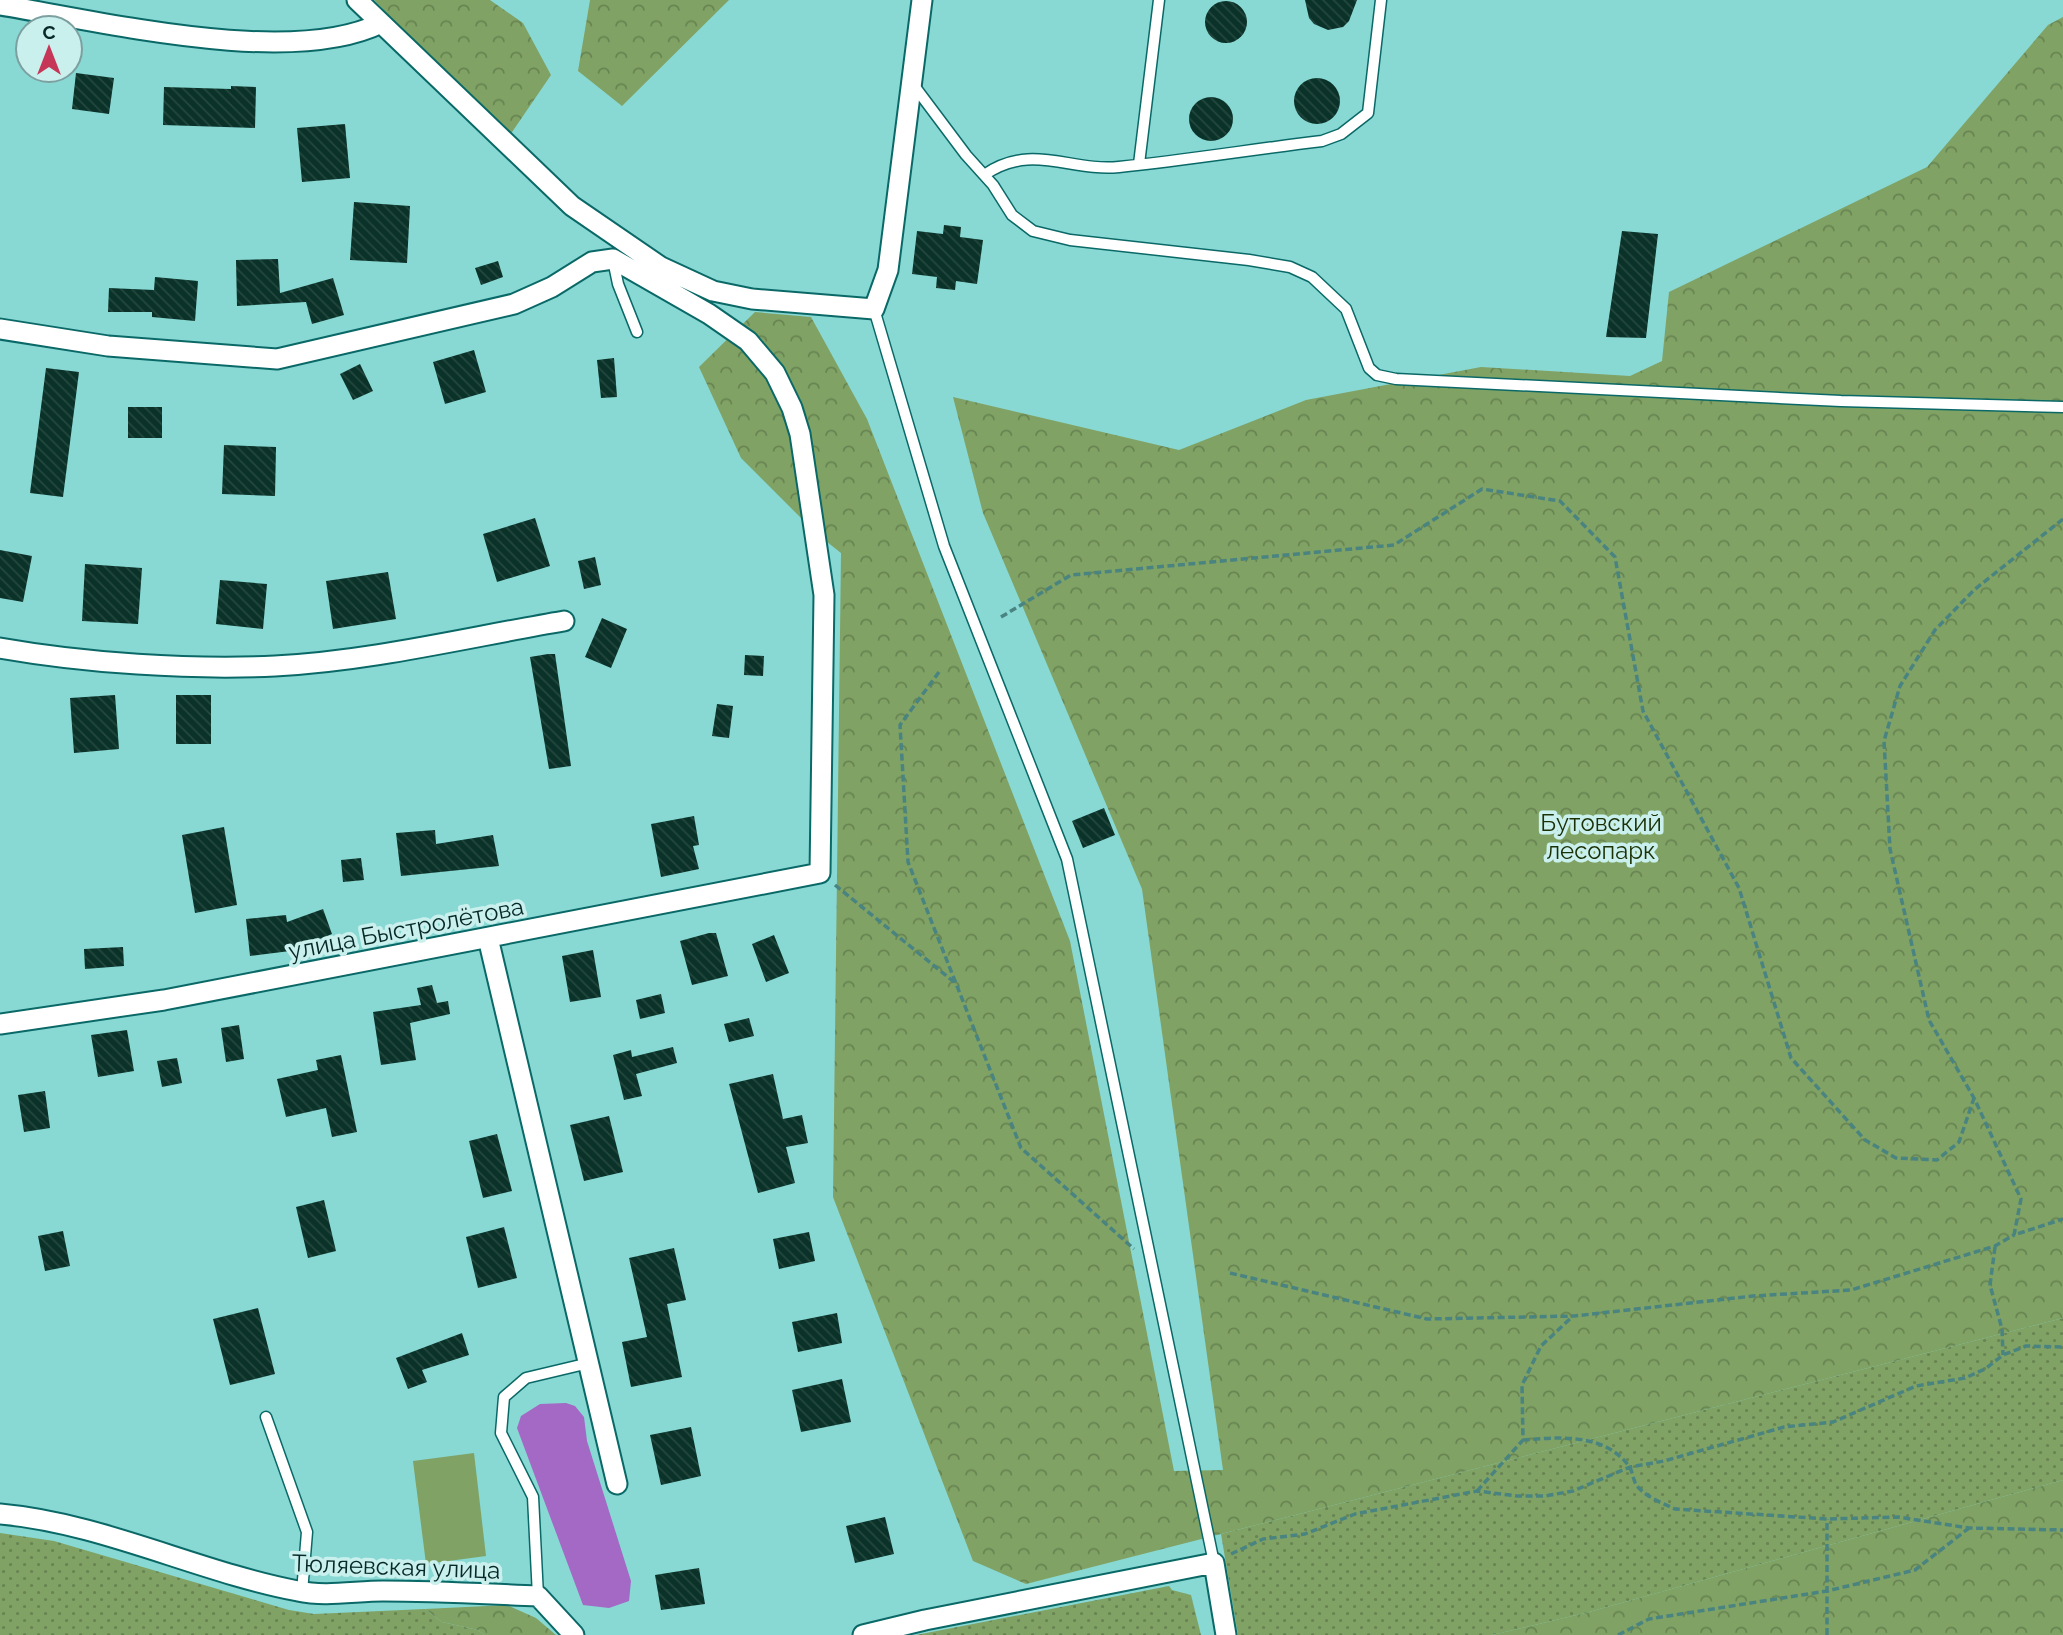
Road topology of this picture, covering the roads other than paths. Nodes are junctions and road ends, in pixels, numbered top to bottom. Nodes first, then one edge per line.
1 (357, 0) edge
2 (922, 0) edge
3 (1159, 0) edge
4 (1381, 0) edge
5 (0, 5) edge
6 (381, 23) junction
7 (912, 83) junction
8 (1139, 164) junction
9 (984, 175) junction
10 (613, 259) junction
11 (874, 309) junction
12 (0, 329) edge
13 (637, 332) dead end
14 (2063, 407) edge
15 (564, 621) dead end
16 (0, 648) edge
17 (488, 939) junction
18 (0, 1024) edge
19 (589, 1363) junction
20 (266, 1417) dead end
21 (617, 1484) dead end
22 (0, 1514) edge
23 (1214, 1563) junction
24 (302, 1592) junction
25 (538, 1596) junction
26 (574, 1635) edge
27 (863, 1635) edge
28 (1226, 1635) edge

1 - 6 street
2 - 7 street
3 - 8 lane
4 - 8 lane
5 - 6 street
6 - 11 street
7 - 9 lane
7 - 11 street
8 - 9 lane
9 - 14 lane
10 - 12 street
10 - 13 lane
10 - 17 street, улица Быстролётова
11 - 23 lane
15 - 16 street
17 - 18 street, улица Быстролётова
17 - 19 street
19 - 21 street
19 - 25 lane
20 - 24 lane
22 - 24 street, Тюляевская улица
23 - 27 street
23 - 28 street
24 - 25 street, Тюляевская улица
25 - 26 street

